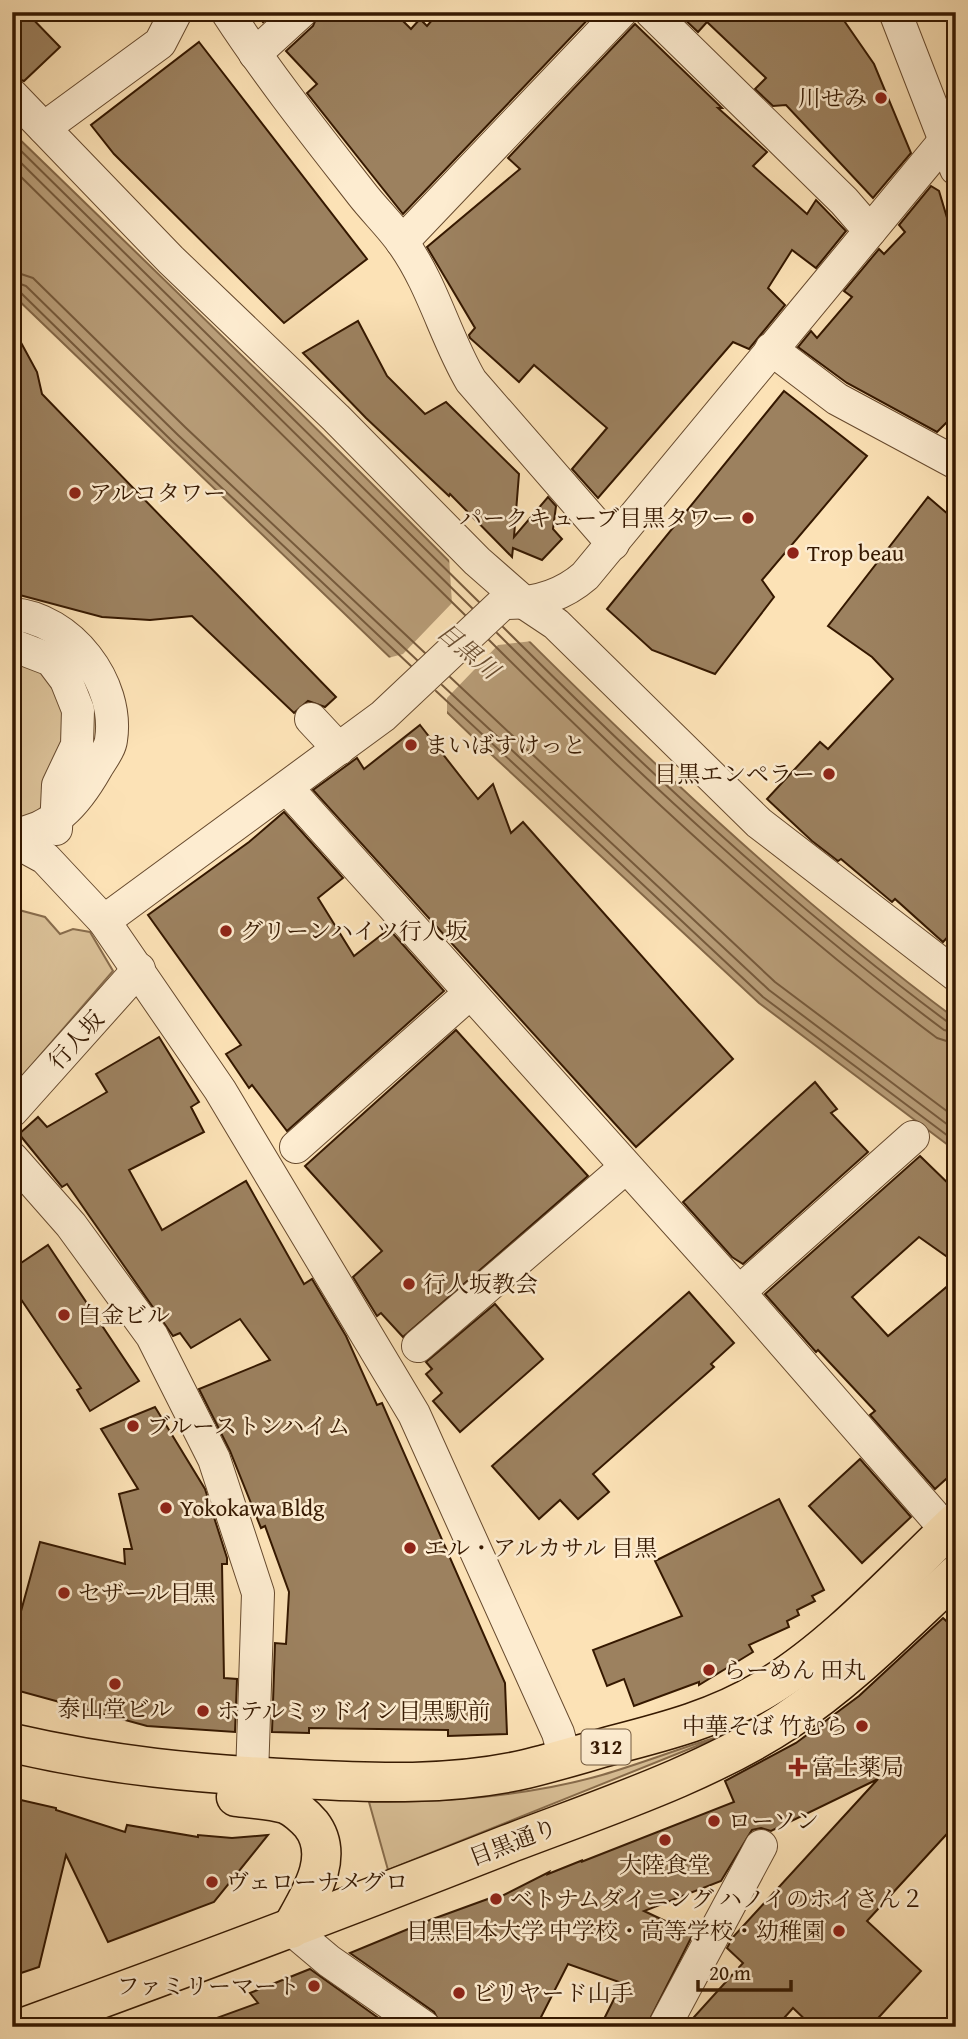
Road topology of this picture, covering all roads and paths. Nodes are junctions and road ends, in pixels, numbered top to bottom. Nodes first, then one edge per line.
1 (176, 12) edge
2 (227, 12) edge
3 (300, 12) edge
4 (621, 12) edge
5 (651, 12) edge
6 (895, 12) edge
7 (255, 54) junction
8 (12, 95) edge
9 (44, 128) junction
10 (950, 133) edge
11 (956, 169) edge
12 (870, 231) junction
13 (402, 242) junction
14 (771, 349) junction
15 (956, 463) edge
16 (613, 544) junction
17 (514, 604) junction
18 (12, 614) edge
19 (12, 645) edge
20 (311, 719) dead end
21 (339, 749) junction
22 (287, 788) junction
23 (56, 821) junction
24 (12, 837) edge
25 (64, 874) junction
26 (104, 921) junction
27 (139, 969) junction
28 (956, 975) edge
29 (469, 994) junction
30 (12, 1111) edge
31 (913, 1137) dead end
32 (296, 1147) dead end
33 (12, 1158) edge
34 (626, 1167) junction
35 (739, 1292) junction
36 (418, 1346) dead end
37 (953, 1532) edge
38 (956, 1575) edge
39 (12, 1743) edge
40 (565, 1758) junction
41 (186, 1774) junction
42 (252, 1776) junction
43 (761, 1846) dead end
44 (291, 1929) junction
45 (24, 2027) edge
46 (424, 2027) edge
47 (664, 2027) edge

1 - 9 street
2 - 7 street
3 - 7 street
4 - 13 street
5 - 12 street
6 - 10 street
7 - 13 street
8 - 9 street
9 - 17 street
10 - 11 street
10 - 12 street
12 - 14 street
13 - 16 street
14 - 15 street
14 - 16 street
16 - 17 street
17 - 21 street
17 - 28 street
18 - 23 street
19 - 23 street
20 - 21 street
21 - 22 street
22 - 26 street
22 - 29 street
23 - 24 street
23 - 25 street
24 - 25 street
25 - 26 street
26 - 27 street
27 - 30 street, 行人坂
27 - 40 street
29 - 32 street
29 - 34 street
31 - 35 street
33 - 42 street
34 - 35 street
34 - 36 street
35 - 37 street
37 - 40 main road, 312
38 - 44 main road, 目黒通り / 312
39 - 41 main road, 312
40 - 42 main road, 312
41 - 42 main road, 312
41 - 44 main road
43 - 47 street
44 - 45 main road, 目黒通り / 312
44 - 46 street

